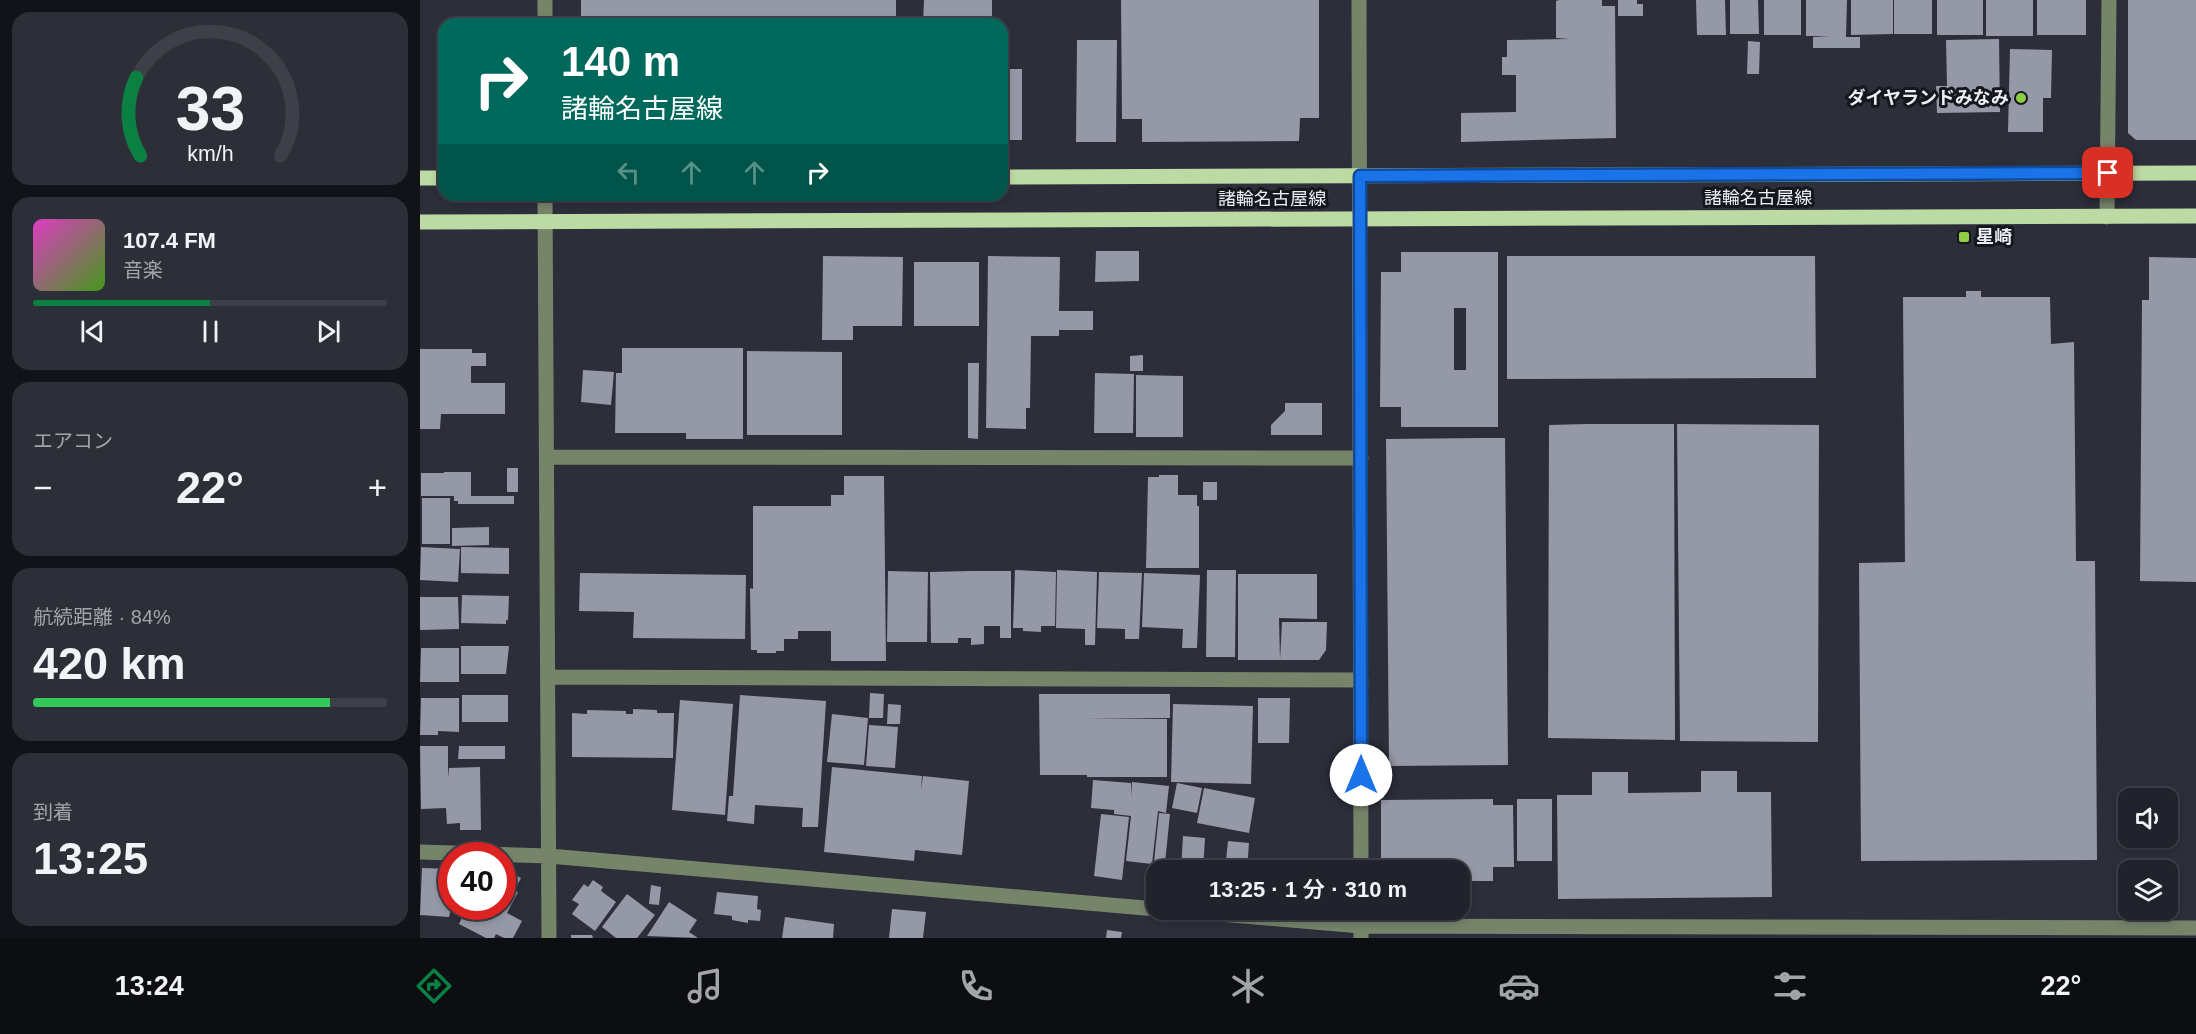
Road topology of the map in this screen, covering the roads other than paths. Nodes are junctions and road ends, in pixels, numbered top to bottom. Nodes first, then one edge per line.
1 (545, 0) edge
2 (1359, 0) edge
3 (2109, 0) edge
4 (545, 18) edge
5 (2108, 173) junction
6 (2196, 173) edge
7 (1360, 176) junction
8 (1008, 177) edge
9 (420, 178) edge
10 (438, 178) edge
11 (545, 201) edge
12 (2196, 216) edge
13 (2107, 217) junction
14 (1360, 218) junction
15 (420, 222) edge
16 (545, 223) junction
17 (547, 457) junction
18 (1361, 458) junction
19 (548, 677) junction
20 (1361, 680) junction
21 (420, 852) edge
22 (549, 856) junction
23 (1361, 860) edge
24 (1146, 908) edge
25 (1255, 920) edge
26 (2196, 928) edge
27 (1361, 932) edge
28 (549, 938) edge

1 - 4 street
2 - 7 street
3 - 5 street
5 - 6 main road, 諸輪名古屋線
5 - 7 main road, 諸輪名古屋線
5 - 13 street
7 - 8 main road, 諸輪名古屋線
7 - 14 street
9 - 10 main road
11 - 16 street
12 - 13 main road, 諸輪名古屋線
13 - 14 main road, 諸輪名古屋線
14 - 16 main road, 諸輪名古屋線
14 - 18 street
15 - 16 main road, 諸輪名古屋線
16 - 17 street
17 - 18 street
17 - 19 street
18 - 20 street
19 - 20 street
19 - 22 street
20 - 23 street
21 - 22 street
22 - 24 street
22 - 28 street
25 - 27 street
26 - 27 street

